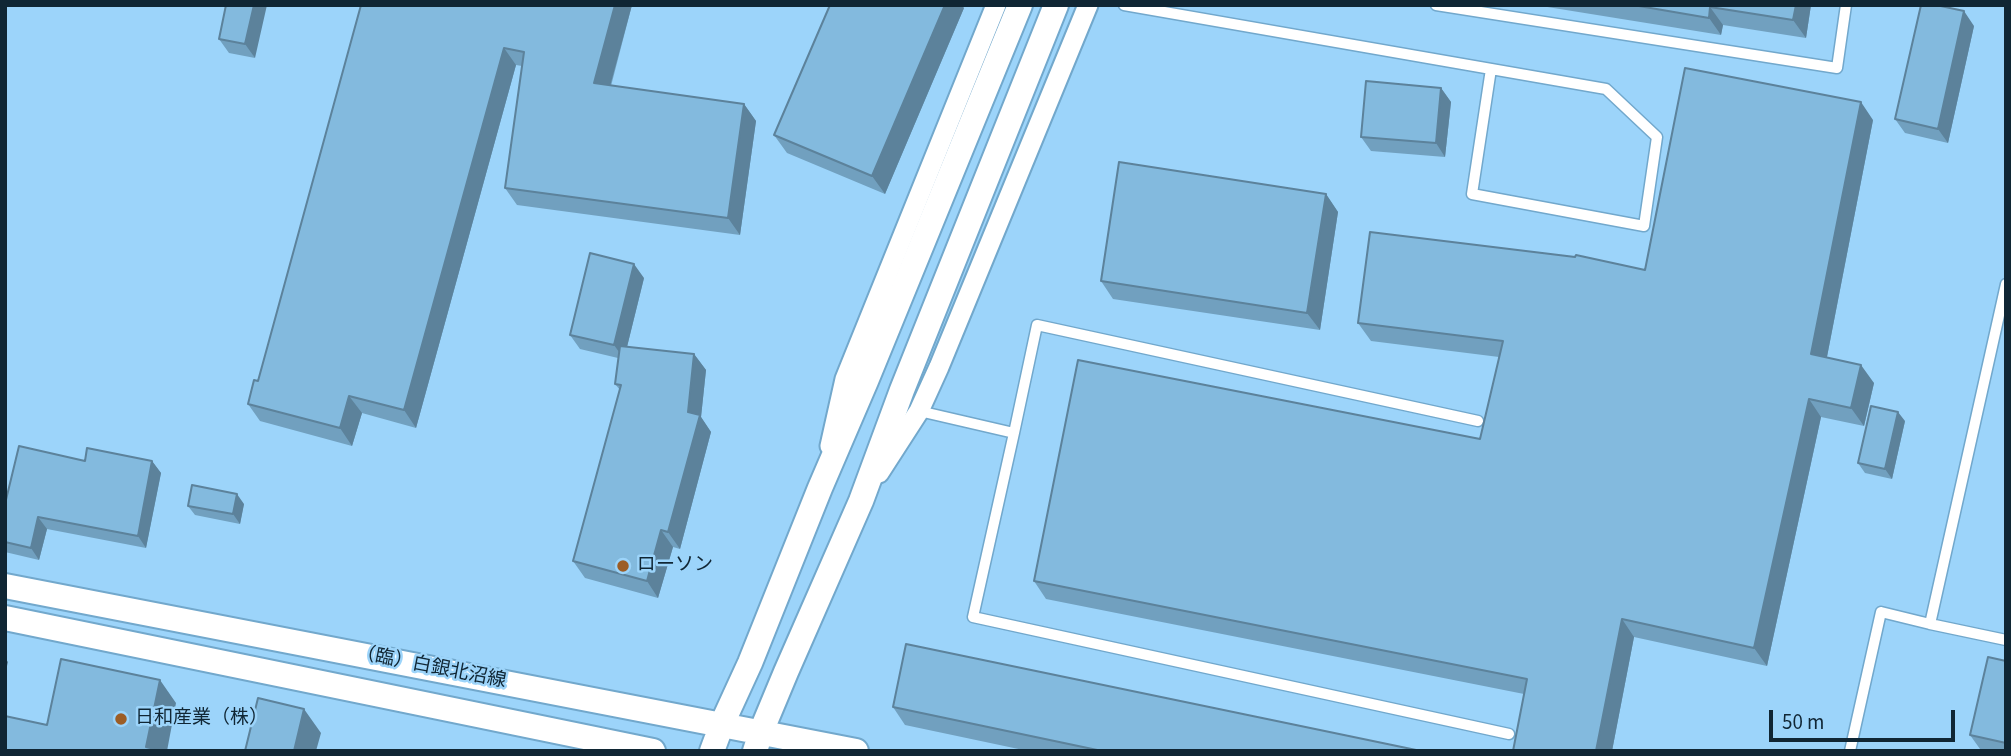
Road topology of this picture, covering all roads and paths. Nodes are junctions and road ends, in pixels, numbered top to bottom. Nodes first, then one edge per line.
1 (996, 5) edge
2 (1020, 5) edge
3 (1056, 5) edge
4 (1088, 5) edge
5 (1124, 5) edge
6 (1436, 5) edge
7 (1846, 5) edge
8 (1491, 69) junction
9 (2006, 284) edge
10 (919, 411) junction
11 (1478, 421) dead end
12 (1014, 433) junction
13 (820, 488) junction
14 (861, 501) junction
15 (5, 586) edge
16 (5, 618) edge
17 (1930, 624) junction
18 (2006, 640) edge
19 (722, 724) junction
20 (1509, 734) dead end
21 (758, 741) edge
22 (653, 751) edge
23 (712, 751) edge
24 (856, 751) edge
25 (1850, 751) edge

1 - 13 street
2 - 13 street
3 - 14 street
4 - 10 street
5 - 8 lane
6 - 7 lane
8 - 8 lane
9 - 17 lane
10 - 12 lane
10 - 14 street
11 - 12 lane
12 - 20 lane
13 - 19 street
14 - 21 street
15 - 19 street, （臨）白銀北沼線
16 - 22 street, （臨）白銀北沼線
17 - 18 lane
17 - 25 lane
19 - 21 street, （臨）白銀北沼線
19 - 23 street
21 - 24 street, （臨）白銀北沼線

